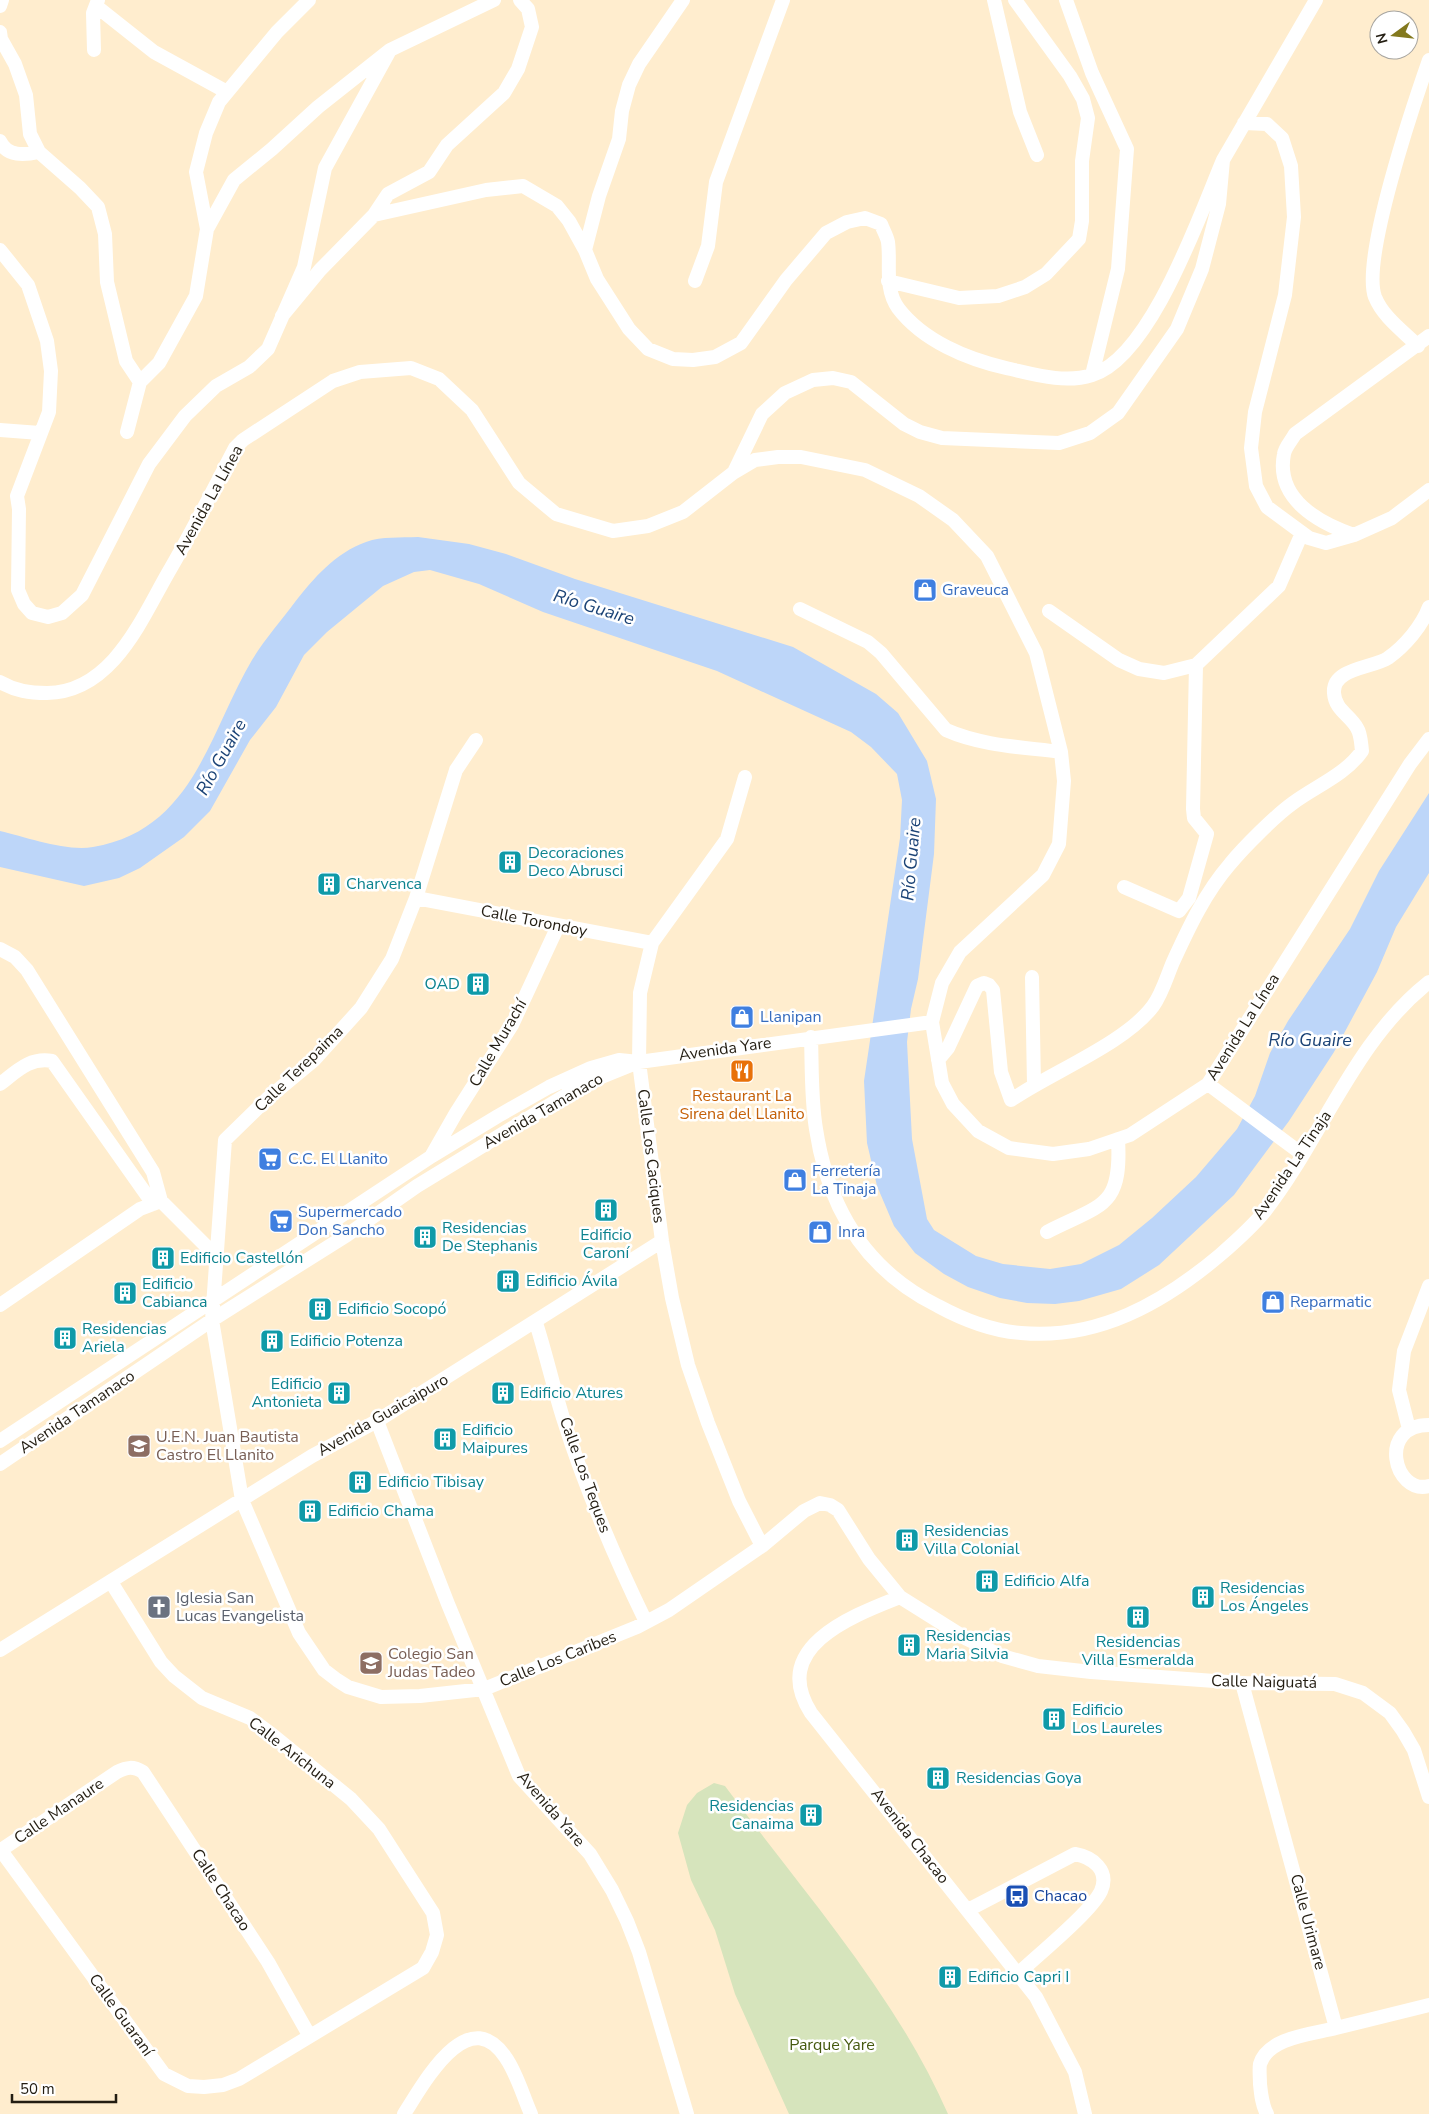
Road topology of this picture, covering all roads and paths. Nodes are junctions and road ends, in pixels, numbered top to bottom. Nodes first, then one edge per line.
1 (2, 0) edge
2 (309, 0) edge
3 (494, 0) edge
4 (520, 0) edge
5 (684, 0) edge
6 (783, 0) edge
7 (994, 0) edge
8 (1016, 0) edge
9 (1066, 0) edge
10 (1316, 0) edge
11 (97, 3) edge
12 (0, 6) edge
13 (0, 32) edge
14 (94, 50) dead end
15 (390, 50) junction
16 (1429, 60) edge
17 (227, 92) junction
18 (1244, 123) junction
19 (0, 141) edge
20 (39, 152) junction
21 (1037, 155) dead end
22 (1223, 160) junction
23 (374, 215) junction
24 (207, 229) junction
25 (0, 250) edge
26 (585, 250) junction
27 (888, 281) junction
28 (695, 282) dead end
29 (282, 316) junction
30 (1429, 336) edge
31 (1418, 346) junction
32 (1092, 376) junction
33 (140, 382) junction
34 (0, 430) edge
35 (127, 432) dead end
36 (40, 433) junction
37 (733, 473) junction
38 (1429, 490) edge
39 (1302, 533) junction
40 (1354, 535) junction
41 (1429, 607) edge
42 (800, 609) dead end
43 (1049, 611) dead end
44 (1196, 665) junction
45 (0, 682) edge
46 (1429, 739) edge
47 (476, 740) dead end
48 (1061, 752) junction
49 (745, 777) dead end
50 (1124, 887) dead end
51 (416, 898) junction
52 (558, 926) junction
53 (652, 943) junction
54 (0, 949) edge
55 (1032, 977) dead end
56 (1429, 982) edge
57 (932, 1022) junction
58 (810, 1037) junction
59 (938, 1060) junction
60 (639, 1062) junction
61 (0, 1084) edge
62 (1034, 1084) junction
63 (1208, 1084) junction
64 (1118, 1139) junction
65 (1302, 1154) junction
66 (432, 1156) junction
67 (157, 1203) junction
68 (1047, 1232) dead end
69 (662, 1241) junction
70 (217, 1257) junction
71 (1429, 1286) edge
72 (214, 1299) junction
73 (0, 1305) edge
74 (212, 1320) junction
75 (536, 1322) junction
76 (377, 1421) junction
77 (1429, 1425) edge
78 (1409, 1429) junction
79 (0, 1441) edge
80 (0, 1464) edge
81 (1429, 1486) edge
82 (242, 1500) junction
83 (804, 1512) joint
84 (762, 1546) junction
85 (111, 1582) junction
86 (900, 1597) junction
87 (646, 1622) junction
88 (0, 1650) edge
89 (1242, 1683) junction
90 (484, 1689) junction
91 (117, 1772) joint
92 (1429, 1797) edge
93 (1, 1849) edge
94 (968, 1910) junction
95 (432, 1952) joint
96 (1019, 1973) junction
97 (1429, 2005) edge
98 (1336, 2028) junction
99 (309, 2035) junction
100 (404, 2114) edge
101 (530, 2114) edge
102 (687, 2114) edge
103 (1085, 2114) edge
104 (1268, 2114) edge

1 - 12 street
2 - 17 street
3 - 15 street
4 - 23 street
5 - 26 street
6 - 28 street
7 - 21 street
8 - 27 street
9 - 32 street
10 - 18 street
11 - 14 street
11 - 17 street
13 - 20 street
15 - 24 street
15 - 29 street
16 - 31 street
17 - 24 street
18 - 22 street
18 - 39 street
19 - 20 street
20 - 33 street
22 - 32 street
22 - 37 street
23 - 26 street
23 - 29 street
24 - 33 street
25 - 36 street
26 - 27 street
27 - 32 street
29 - 36 street
30 - 31 street
31 - 40 street
33 - 35 street
34 - 36 street
37 - 45 street, Avenida La Línea
37 - 48 street, Avenida La Línea
38 - 40 street
39 - 40 street
39 - 44 street
41 - 62 street
42 - 48 street
43 - 44 street
44 - 50 street
46 - 63 street, Avenida La Línea
47 - 51 street, Calle Terepaima
48 - 57 street, Avenida La Línea
49 - 53 street, Calle Los Caciques
51 - 52 street, Calle Torondoy
51 - 70 street, Calle Terepaima
52 - 53 street, Calle Torondoy
52 - 66 street, Calle Murachí
53 - 60 street, Calle Los Caciques
54 - 67 street
55 - 62 street
56 - 65 street, Avenida La Tinaja
57 - 58 street, Avenida Yare
57 - 59 street, Avenida La Línea
58 - 60 street, Avenida Yare
58 - 65 street, Avenida La Tinaja
59 - 62 street
59 - 64 street, Avenida La Línea
60 - 66 street, Avenida Tamanaco
60 - 69 street, Calle Los Caciques
60 - 74 street, Avenida Tamanaco
61 - 67 street
63 - 64 street, Avenida La Línea
63 - 65 street
64 - 68 street
66 - 72 street, Avenida Tamanaco
67 - 70 street
67 - 73 street
69 - 75 street, Avenida Guaicaipuro
69 - 84 street, Calle Los Caciques
70 - 72 street, Calle Terepaima
71 - 78 street
72 - 74 street, Calle Terepaima
72 - 79 street, Avenida Tamanaco
74 - 80 street, Avenida Tamanaco
74 - 82 street, Calle Los Caribes
75 - 76 street, Avenida Guaicaipuro
75 - 87 street, Calle Los Teques
76 - 82 street, Avenida Guaicaipuro
76 - 90 street, Avenida Yare
77 - 78 street
78 - 81 street
82 - 85 street, Avenida Guaicaipuro
82 - 90 street, Calle Los Caribes
83 - 84 street, Calle Los Caribes
83 - 86 street, Calle Naiguatá
84 - 87 street, Calle Los Caribes
85 - 88 street, Avenida Guaicaipuro
85 - 95 street, Calle Arichuna
86 - 89 street, Calle Naiguatá
86 - 94 street, Avenida Chacao
87 - 90 street, Calle Los Caribes
89 - 92 street, Calle Naiguatá
89 - 98 street, Calle Urimare
90 - 102 street, Avenida Yare
91 - 93 street, Calle Manaure
91 - 99 street, Calle Chacao
93 - 99 street, Calle Guaraní
94 - 96 street, Avenida Chacao
94 - 96 street
95 - 99 street, Calle Guaraní
96 - 103 street, Avenida Chacao
97 - 98 street
98 - 104 street
100 - 101 street

